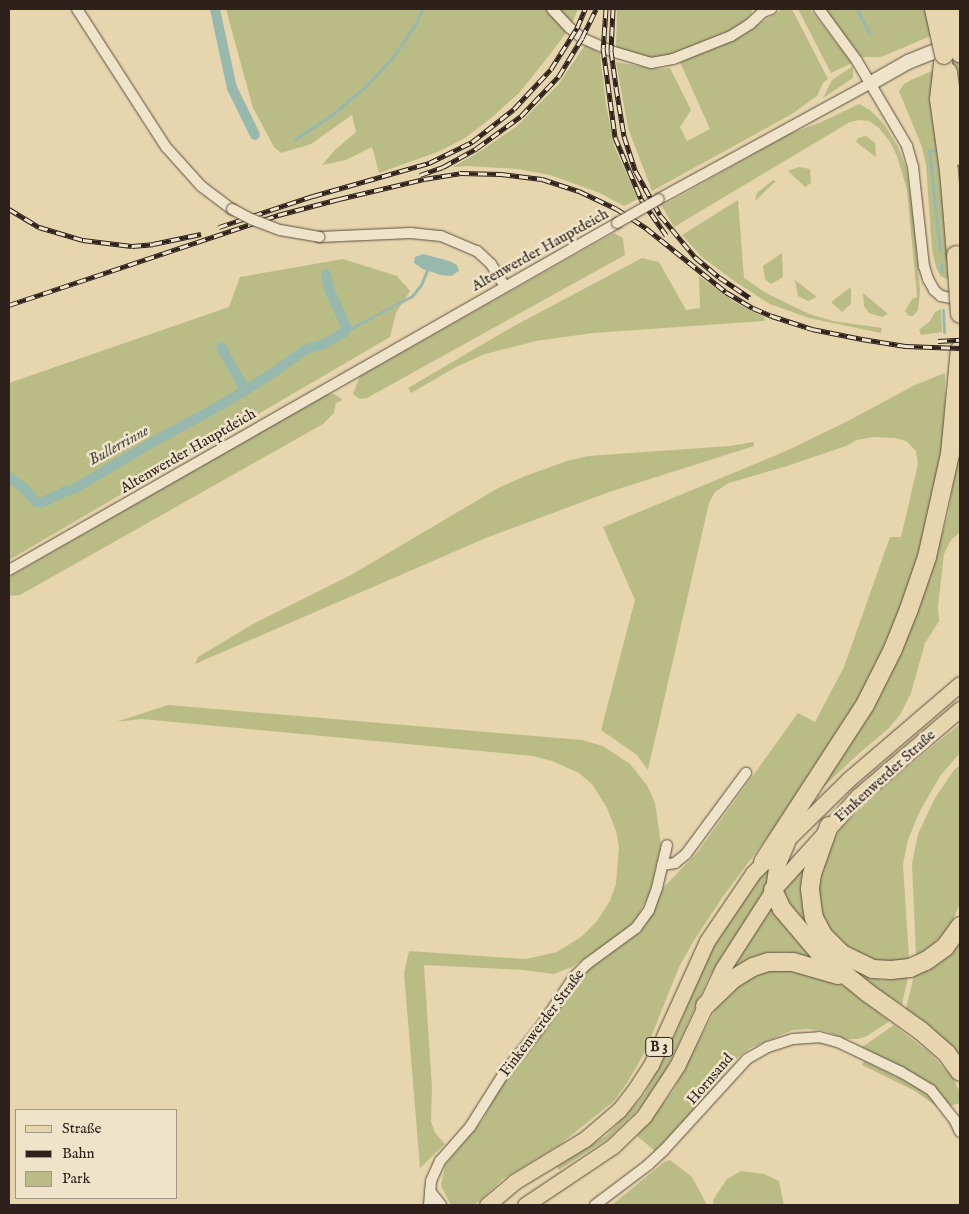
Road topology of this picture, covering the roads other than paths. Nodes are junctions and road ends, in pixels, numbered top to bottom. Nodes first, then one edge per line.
1 (77, 9) edge
2 (552, 9) edge
3 (771, 9) edge
4 (819, 9) edge
5 (934, 9) edge
6 (952, 9) edge
7 (960, 42) edge
8 (952, 54) edge
9 (871, 83) junction
10 (960, 156) edge
11 (506, 286) junction
12 (960, 300) edge
13 (960, 314) edge
14 (960, 349) edge
15 (9, 570) edge
16 (960, 684) edge
17 (960, 710) edge
18 (746, 773) dead end
19 (828, 826) junction
20 (788, 839) junction
21 (667, 845) dead end
22 (763, 862) junction
23 (662, 865) junction
24 (773, 890) junction
25 (960, 926) edge
26 (850, 980) junction
27 (706, 1006) junction
28 (960, 1072) edge
29 (960, 1132) edge
30 (430, 1191) junction
31 (429, 1205) edge
32 (441, 1205) edge
33 (487, 1205) edge
34 (525, 1205) edge
35 (595, 1205) edge

1 - 11 street, bridge
2 - 3 street
4 - 9 street
5 - 8 highway, bridge
6 - 8 highway, bridge
7 - 9 main road
8 - 10 highway
8 - 13 highway, bridge
9 - 11 street, Altenwerder Hauptdeich, bridge
9 - 12 street
11 - 15 street, Altenwerder Hauptdeich
14 - 22 highway
16 - 20 main road, Finkenwerder Straße / B 3
17 - 19 main road, Finkenwerder Straße / B 3
18 - 23 street
19 - 24 main road, Finkenwerder Straße / B 3
19 - 25 highway
20 - 22 main road, Finkenwerder Straße / B 3
20 - 24 main road, Finkenwerder Straße
21 - 23 street, Finkenwerder Straße
22 - 33 main road, Finkenwerder Straße / B 3
23 - 30 street, Finkenwerder Straße
24 - 26 highway
24 - 27 main road, Finkenwerder Straße / B 3
26 - 27 highway
26 - 28 highway
27 - 34 main road, Finkenwerder Straße / B 3
29 - 35 street, Hornsand
30 - 31 street, Finkenwerder Straße
30 - 32 street

